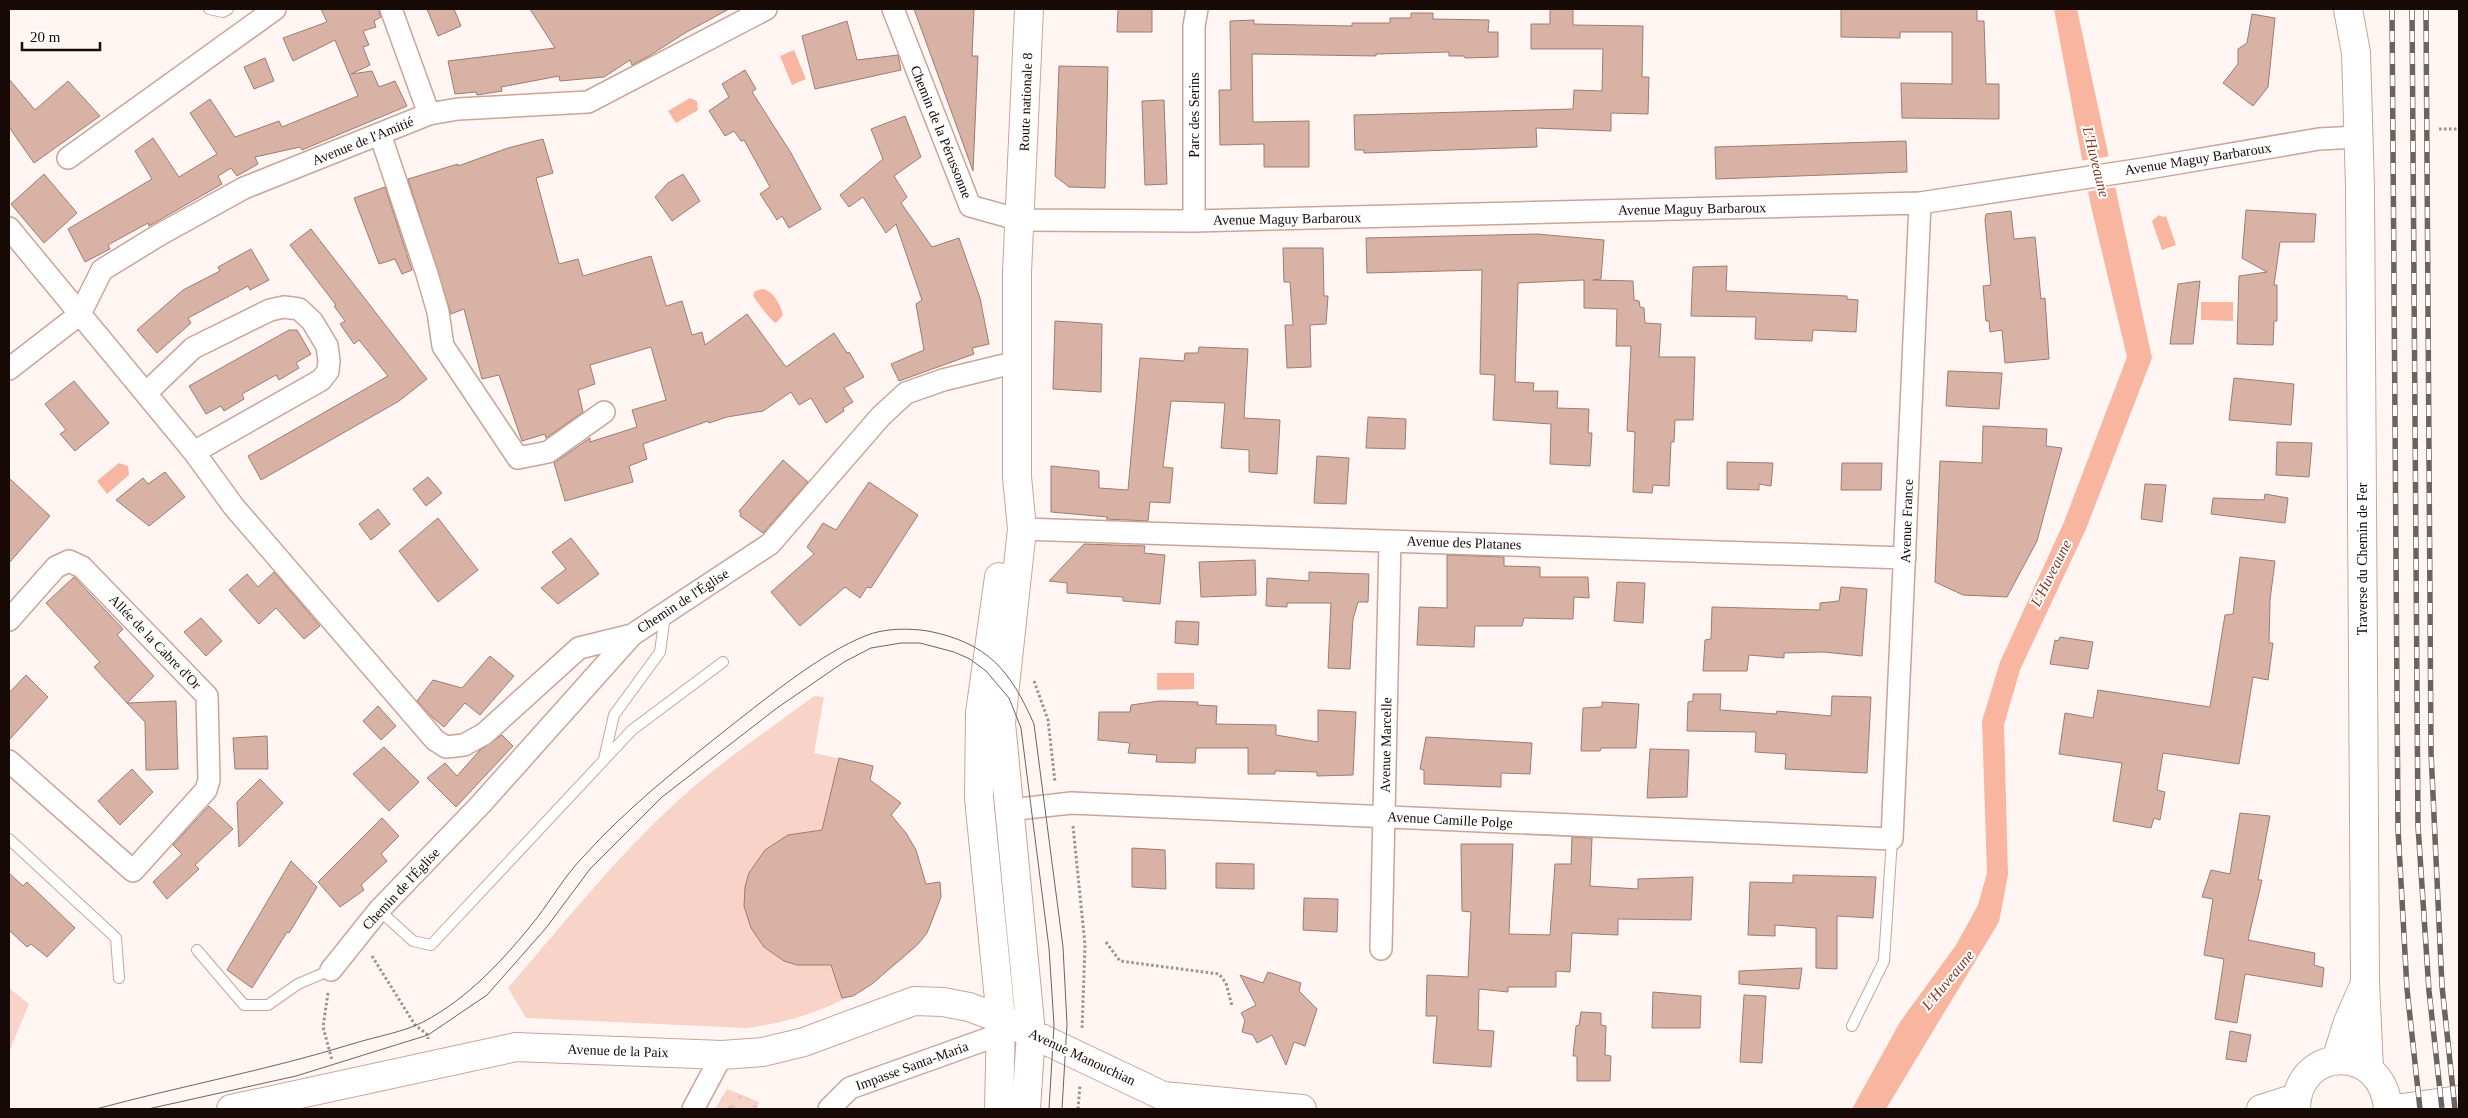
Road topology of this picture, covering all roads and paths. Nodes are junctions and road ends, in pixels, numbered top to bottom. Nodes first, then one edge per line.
1 (209, 9) edge
2 (228, 9) edge
3 (275, 9) edge
4 (391, 9) edge
5 (893, 9) edge
6 (1029, 9) edge
7 (1197, 9) edge
8 (2348, 9) edge
9 (762, 10) edge
10 (429, 114) junction
11 (2439, 129) dead end
12 (2459, 129) edge
13 (380, 134) junction
14 (2358, 136) junction
15 (68, 158) dead end
16 (1920, 203) junction
17 (1021, 208) junction
18 (1194, 221) junction
19 (9, 228) edge
20 (80, 314) junction
21 (1017, 362) junction
22 (9, 369) edge
23 (146, 393) junction
24 (604, 412) dead end
25 (194, 452) junction
26 (1017, 477) junction
27 (1022, 529) junction
28 (1390, 541) junction
29 (1905, 558) junction
30 (665, 613) junction
31 (9, 620) edge
32 (632, 635) junction
33 (723, 662) dead end
34 (1031, 673) dead end
35 (604, 760) junction
36 (9, 761) edge
37 (1071, 803) junction
38 (1009, 810) junction
39 (1384, 816) junction
40 (9, 839) edge
41 (1892, 839) junction
42 (379, 910) junction
43 (1106, 942) dead end
44 (1381, 949) dead end
45 (197, 950) dead end
46 (331, 970) junction
47 (119, 978) dead end
48 (2365, 982) junction
49 (1232, 1006) dead end
50 (1001, 1026) junction
51 (1852, 1026) dead end
52 (1031, 1033) junction
53 (722, 1055) junction
54 (2336, 1060) junction
55 (2369, 1069) junction
56 (1081, 1070) junction
57 (340, 1084) junction
58 (2459, 1100) edge
59 (1171, 1102) edge
60 (2296, 1104) edge
61 (232, 1109) edge
62 (694, 1109) edge
63 (829, 1109) edge
64 (999, 1109) edge
65 (1026, 1109) edge
66 (1078, 1109) edge
67 (1302, 1109) edge
68 (2261, 1109) edge
69 (2388, 1109) edge
70 (2395, 1109) edge

1 - 2 lane
3 - 15 street
4 - 10 street
5 - 17 street, Chemin de la Pérussonne
6 - 17 main road, Route nationale 8
7 - 18 street, Parc des Serins
8 - 14 main road, Traverse du Chemin de Fer
9 - 10 street, Avenue de l'Amitié
10 - 13 street, Avenue de l'Amitié
11 - 12 path
13 - 20 street, Avenue de l'Amitié
13 - 24 street
14 - 16 street, Avenue Maguy Barbaroux
14 - 48 main road, Traverse du Chemin de Fer
16 - 18 street, Avenue Maguy Barbaroux
16 - 29 street, Avenue France
17 - 18 street, Avenue Maguy Barbaroux
17 - 21 main road, Route nationale 8
19 - 20 street
20 - 22 street, Avenue de l'Amitié
20 - 23 street
21 - 26 main road, Route nationale 8
21 - 30 street, Chemin de l'Église
23 - 25 street
23 - 25 street
25 - 32 street
26 - 27 main road
26 - 50 main road
27 - 28 street, Avenue des Platanes
27 - 38 main road
28 - 29 street, Avenue des Platanes
28 - 39 street, Avenue Marcelle
29 - 41 street, Avenue France
30 - 32 street, Chemin de l'Église
30 - 35 lane
31 - 36 street, Allée de la Cabre d'Or
32 - 42 street, Chemin de l'Église
33 - 35 lane
34 - 37 path
35 - 42 lane
37 - 38 street, Avenue Camille Polge
37 - 39 street, Avenue Camille Polge
37 - 56 path
38 - 52 main road
39 - 41 street, Avenue Camille Polge
39 - 44 street, Avenue Marcelle
40 - 47 lane
41 - 51 lane
42 - 46 street, Chemin de l'Église
43 - 49 path
45 - 46 lane
46 - 57 path
48 - 54 main road, Traverse du Chemin de Fer
48 - 55 main road, Traverse du Chemin de Fer
50 - 52 main road, Avenue Manouchian
50 - 53 main road, Avenue de la Paix
50 - 63 street, Impasse Santa-Maria
50 - 64 main road
52 - 56 main road, Avenue Manouchian
52 - 65 main road
53 - 57 main road, Avenue de la Paix
53 - 62 street
54 - 55 main road
54 - 60 main road
55 - 69 main road
56 - 59 main road, Avenue Manouchian
56 - 66 path
57 - 61 main road, Avenue de la Paix
58 - 70 main road
59 - 67 main road, Avenue Manouchian
60 - 68 main road

